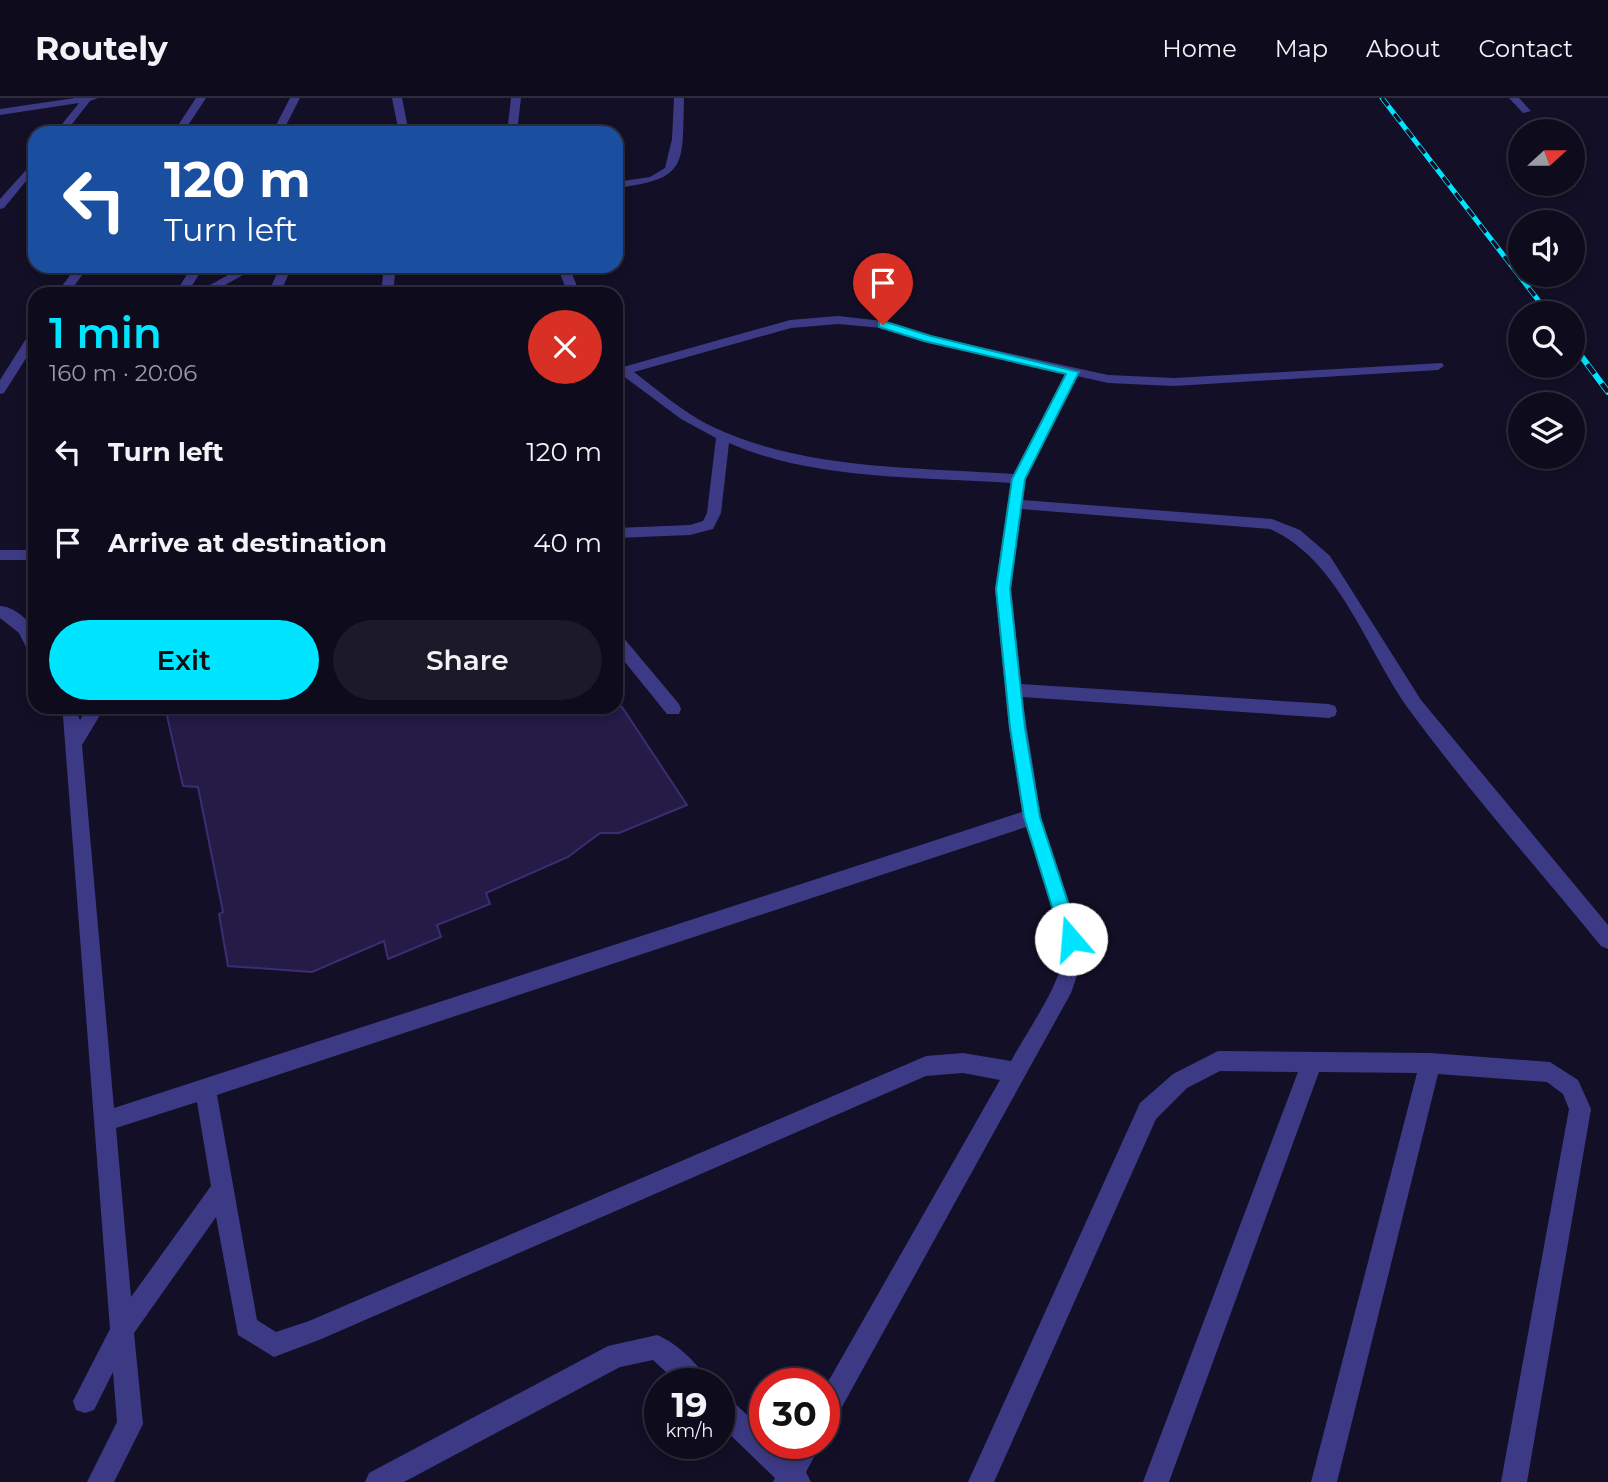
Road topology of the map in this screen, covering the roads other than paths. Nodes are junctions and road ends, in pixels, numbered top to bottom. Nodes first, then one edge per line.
1 (93, 98) edge
2 (201, 98) edge
3 (295, 98) edge
4 (397, 98) edge
5 (516, 98) edge
6 (679, 98) edge
7 (1514, 98) edge
8 (88, 99) edge
9 (1526, 111) dead end
10 (0, 112) edge
11 (66, 126) edge
12 (183, 126) edge
13 (281, 126) edge
14 (403, 126) edge
15 (513, 126) edge
16 (28, 172) edge
17 (623, 184) edge
18 (0, 206) edge
19 (240, 273) edge
20 (213, 287) edge
21 (28, 345) edge
22 (1438, 366) dead end
23 (623, 371) edge
24 (1073, 372) junction
25 (623, 374) edge
26 (0, 390) edge
27 (723, 435) junction
28 (1018, 479) junction
29 (1015, 504) junction
30 (623, 533) edge
31 (0, 555) edge
32 (28, 555) edge
33 (2, 613) edge
34 (28, 635) edge
35 (623, 648) edge
36 (1013, 690) junction
37 (673, 709) dead end
38 (1329, 711) dead end
39 (71, 714) edge
40 (92, 714) edge
41 (73, 744) junction
42 (1032, 817) junction
43 (1608, 940) edge
44 (1312, 1062) junction
45 (1430, 1063) junction
46 (1014, 1072) junction
47 (205, 1089) junction
48 (106, 1121) junction
49 (223, 1188) junction
50 (123, 1328) junction
51 (679, 1368) edge
52 (840, 1385) edge
53 (85, 1401) dead end
54 (735, 1422) edge
55 (801, 1459) edge
56 (792, 1479) edge
57 (100, 1482) edge
58 (377, 1482) edge
59 (981, 1482) edge
60 (1156, 1482) edge
61 (1324, 1482) edge
62 (1514, 1482) edge

1 - 8 street
2 - 12 street
3 - 13 street
4 - 14 street
5 - 15 street
6 - 17 street
7 - 9 street
8 - 10 street
8 - 11 street
16 - 18 street
19 - 20 street
21 - 26 street
22 - 24 street
23 - 24 street
24 - 28 street
25 - 27 street
27 - 28 street
27 - 30 street
28 - 29 street
29 - 36 street
29 - 43 street
31 - 32 street
33 - 34 street
35 - 37 street
36 - 38 street
36 - 42 street
39 - 41 street
40 - 41 street
41 - 48 street
42 - 46 street
42 - 47 street
44 - 45 street
44 - 59 street
44 - 60 street
45 - 61 street
45 - 62 street
46 - 49 street
46 - 52 street
47 - 48 street
47 - 49 street
48 - 50 street
49 - 50 street
50 - 53 street
50 - 57 street
51 - 58 street
54 - 56 street
55 - 56 street

